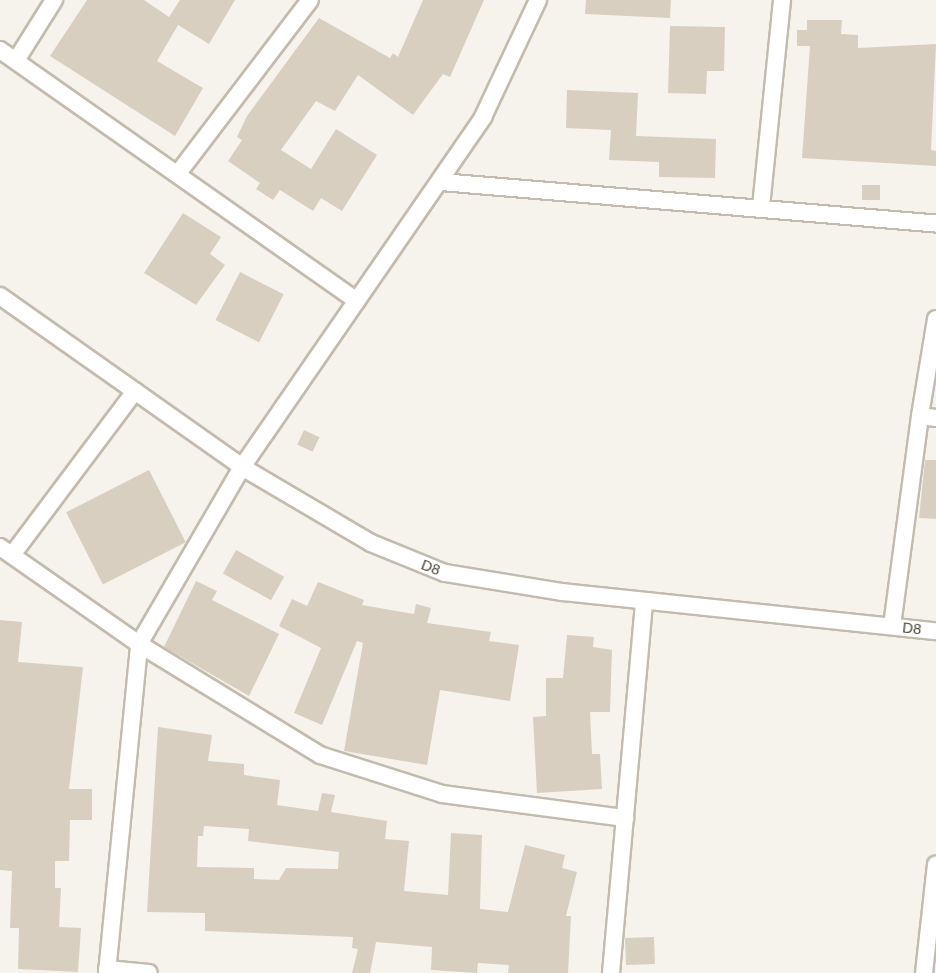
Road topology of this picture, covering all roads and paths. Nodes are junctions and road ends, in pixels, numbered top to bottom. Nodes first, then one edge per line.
1 (54, 0) edge
2 (310, 0) edge
3 (538, 0) edge
4 (782, 0) edge
5 (0, 50) edge
6 (17, 59) junction
7 (179, 172) junction
8 (441, 182) junction
9 (761, 207) junction
10 (936, 224) edge
11 (0, 296) edge
12 (357, 301) junction
13 (936, 319) edge
14 (135, 392) junction
15 (928, 417) edge
16 (242, 467) junction
17 (6, 551) edge
18 (644, 601) junction
19 (892, 626) junction
20 (936, 631) edge
21 (139, 644) junction
22 (625, 818) junction
23 (936, 865) edge
24 (107, 971) edge
25 (149, 973) edge
26 (611, 973) edge
27 (924, 973) edge

1 - 6 street
2 - 7 street
3 - 8 street
4 - 9 street
5 - 6 street
6 - 7 street
7 - 12 street
8 - 9 street
8 - 12 street
9 - 10 street
11 - 14 street, D8
12 - 16 street
13 - 15 street
14 - 16 street, D8
14 - 17 street
15 - 19 street
16 - 18 street, D8
16 - 21 street
17 - 21 street
18 - 19 street, D8
18 - 22 street
19 - 20 street, D8
21 - 22 street
21 - 24 street
22 - 26 street
23 - 27 street
24 - 25 street

